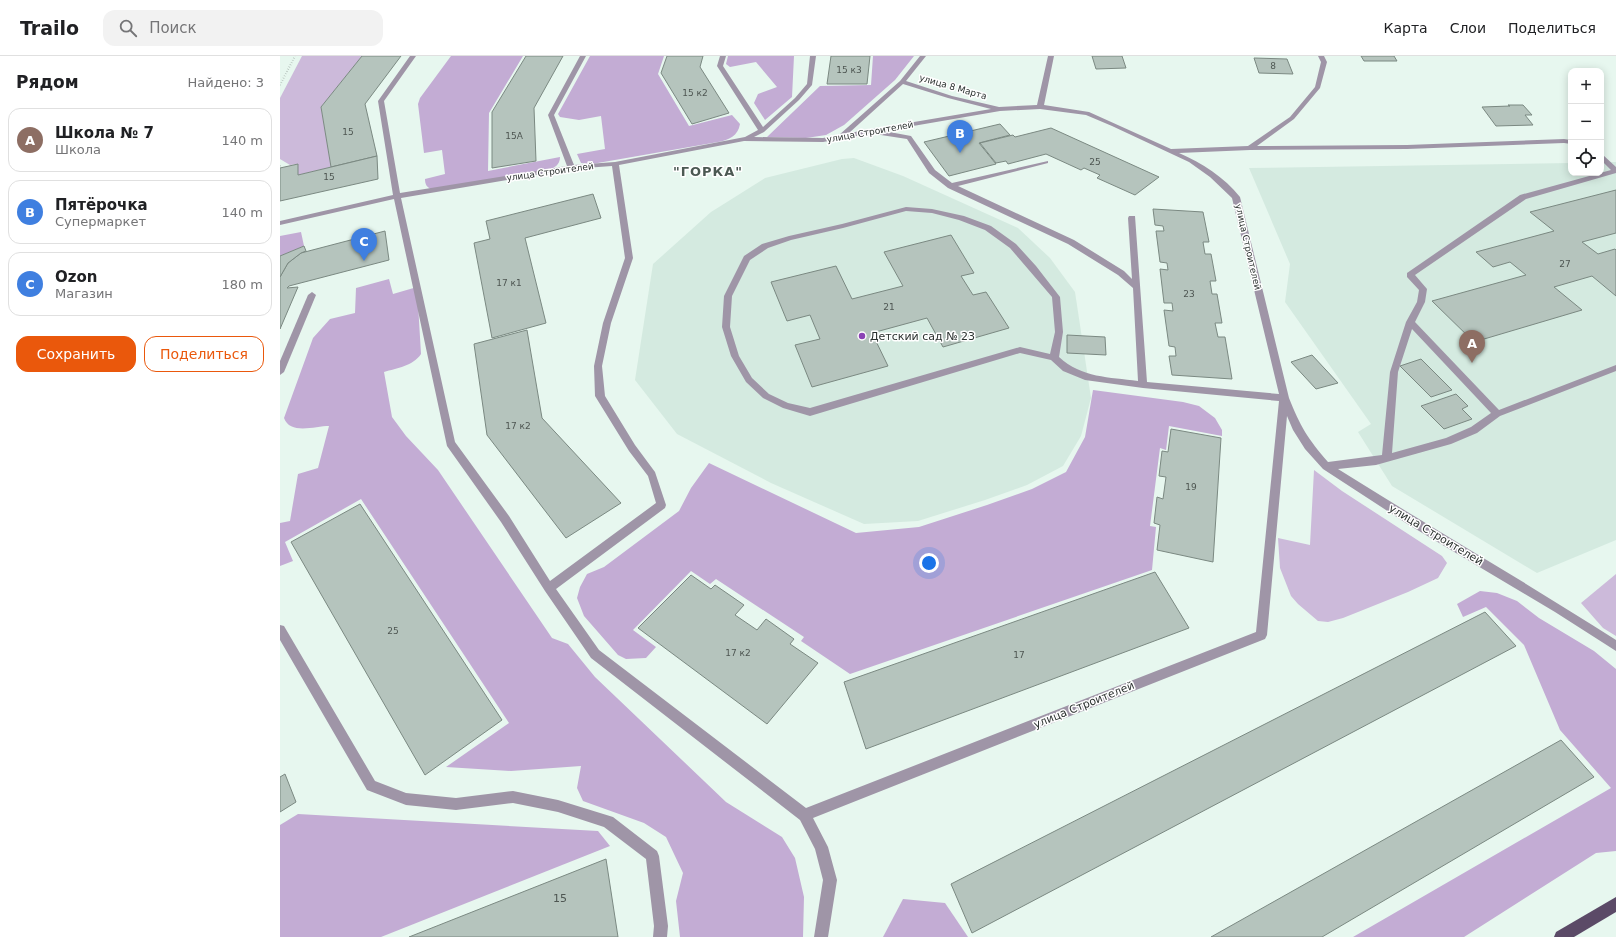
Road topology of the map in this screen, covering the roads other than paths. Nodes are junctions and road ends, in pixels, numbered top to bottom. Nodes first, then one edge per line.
1 (414, 56) edge
2 (583, 56) edge
3 (723, 56) edge
4 (813, 56) edge
5 (924, 56) edge
6 (1051, 56) edge
7 (1321, 56) edge
8 (902, 82) junction
9 (1040, 107) junction
10 (1000, 109) junction
11 (762, 131) junction
12 (841, 137) junction
13 (744, 138) junction
14 (1568, 142) edge
15 (1250, 148) junction
16 (1167, 151) junction
17 (1604, 159) edge
18 (1046, 162) dead end
19 (615, 164) junction
20 (571, 167) junction
21 (1616, 170) edge
22 (951, 186) junction
23 (397, 196) junction
24 (1132, 218) dead end
25 (280, 223) edge
26 (1136, 287) junction
27 (312, 295) dead end
28 (1410, 322) junction
29 (1054, 358) junction
30 (1616, 368) edge
31 (280, 372) edge
32 (1143, 385) junction
33 (1284, 398) junction
34 (1497, 414) junction
35 (1388, 458) junction
36 (1326, 466) junction
37 (549, 588) junction
38 (280, 630) edge
39 (1616, 646) edge
40 (805, 816) junction
41 (1616, 904) edge
42 (660, 937) edge
43 (821, 937) edge
44 (1561, 937) edge

1 - 23 street
2 - 20 street
3 - 11 street
4 - 11 street
5 - 8 street, улица 8 Марта
6 - 9 street
7 - 15 street
8 - 10 street, улица 8 Марта
8 - 12 street, улица 8 Марта
9 - 10 street, улица Строителей
9 - 16 street, улица Строителей
10 - 12 street, улица Строителей
11 - 13 street
12 - 13 street, улица Строителей
12 - 22 street
13 - 19 street, улица Строителей
14 - 15 street
15 - 16 street
16 - 33 street, улица Строителей
17 - 21 street
18 - 22 street
19 - 20 street, улица Строителей
19 - 37 street
20 - 23 street, улица Строителей
21 - 28 street
22 - 26 street
23 - 25 street, улица Строителей
23 - 37 street
24 - 26 street
26 - 32 street
27 - 31 street
28 - 34 street
28 - 35 street
29 - 29 street
29 - 32 street
30 - 34 street
32 - 33 street
33 - 36 street, улица Строителей
33 - 40 street, улица Строителей
34 - 35 street
35 - 36 street
36 - 39 street, улица Строителей
37 - 40 street
38 - 42 street
40 - 43 street
41 - 44 main road

